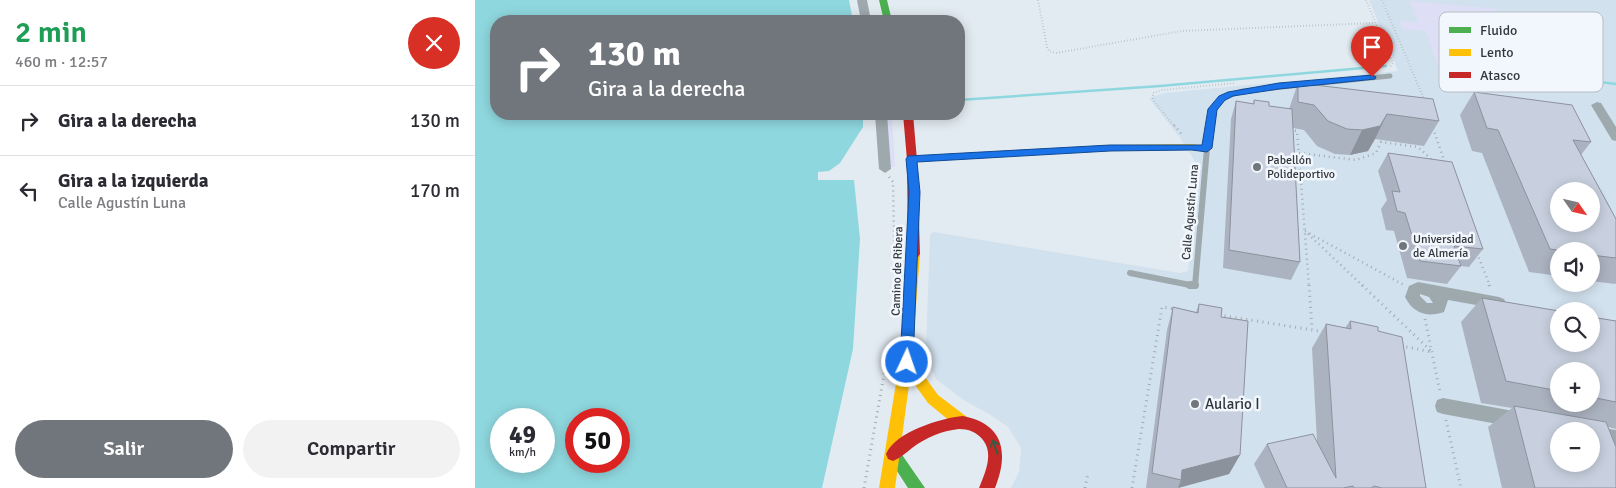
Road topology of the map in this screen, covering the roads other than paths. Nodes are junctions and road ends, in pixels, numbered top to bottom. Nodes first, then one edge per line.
1 (862, 0) edge
2 (883, 0) edge
3 (865, 15) edge
4 (887, 15) edge
5 (1390, 76) dead end
6 (1597, 105) dead end
7 (881, 120) edge
8 (908, 120) edge
9 (1616, 137) edge
10 (1207, 148) junction
11 (911, 159) junction
12 (885, 169) road end
13 (1130, 273) dead end
14 (1414, 290) road end
15 (1513, 305) edge
16 (907, 362) junction
17 (1443, 406) dead end
18 (929, 407) junction
19 (962, 422) junction
20 (1540, 424) edge
21 (923, 433) junction
22 (1600, 435) edge
23 (1616, 438) edge
24 (893, 454) junction
25 (889, 486) edge
26 (917, 488) edge
27 (987, 488) edge

1 - 3 street
2 - 4 street
5 - 10 lane, Calle Agustín Luna
6 - 9 street
7 - 12 street
8 - 11 street, Camino de Ribera
10 - 11 street
10 - 13 lane, Calle Agustín Luna
11 - 16 street, Camino de Ribera
14 - 15 street
16 - 18 street
16 - 24 street, Camino de Ribera
17 - 20 street
18 - 19 street
18 - 21 street
19 - 21 street
27 -> 19 street
21 - 24 street
22 - 23 street
24 - 25 street, Camino de Ribera
24 - 26 street

